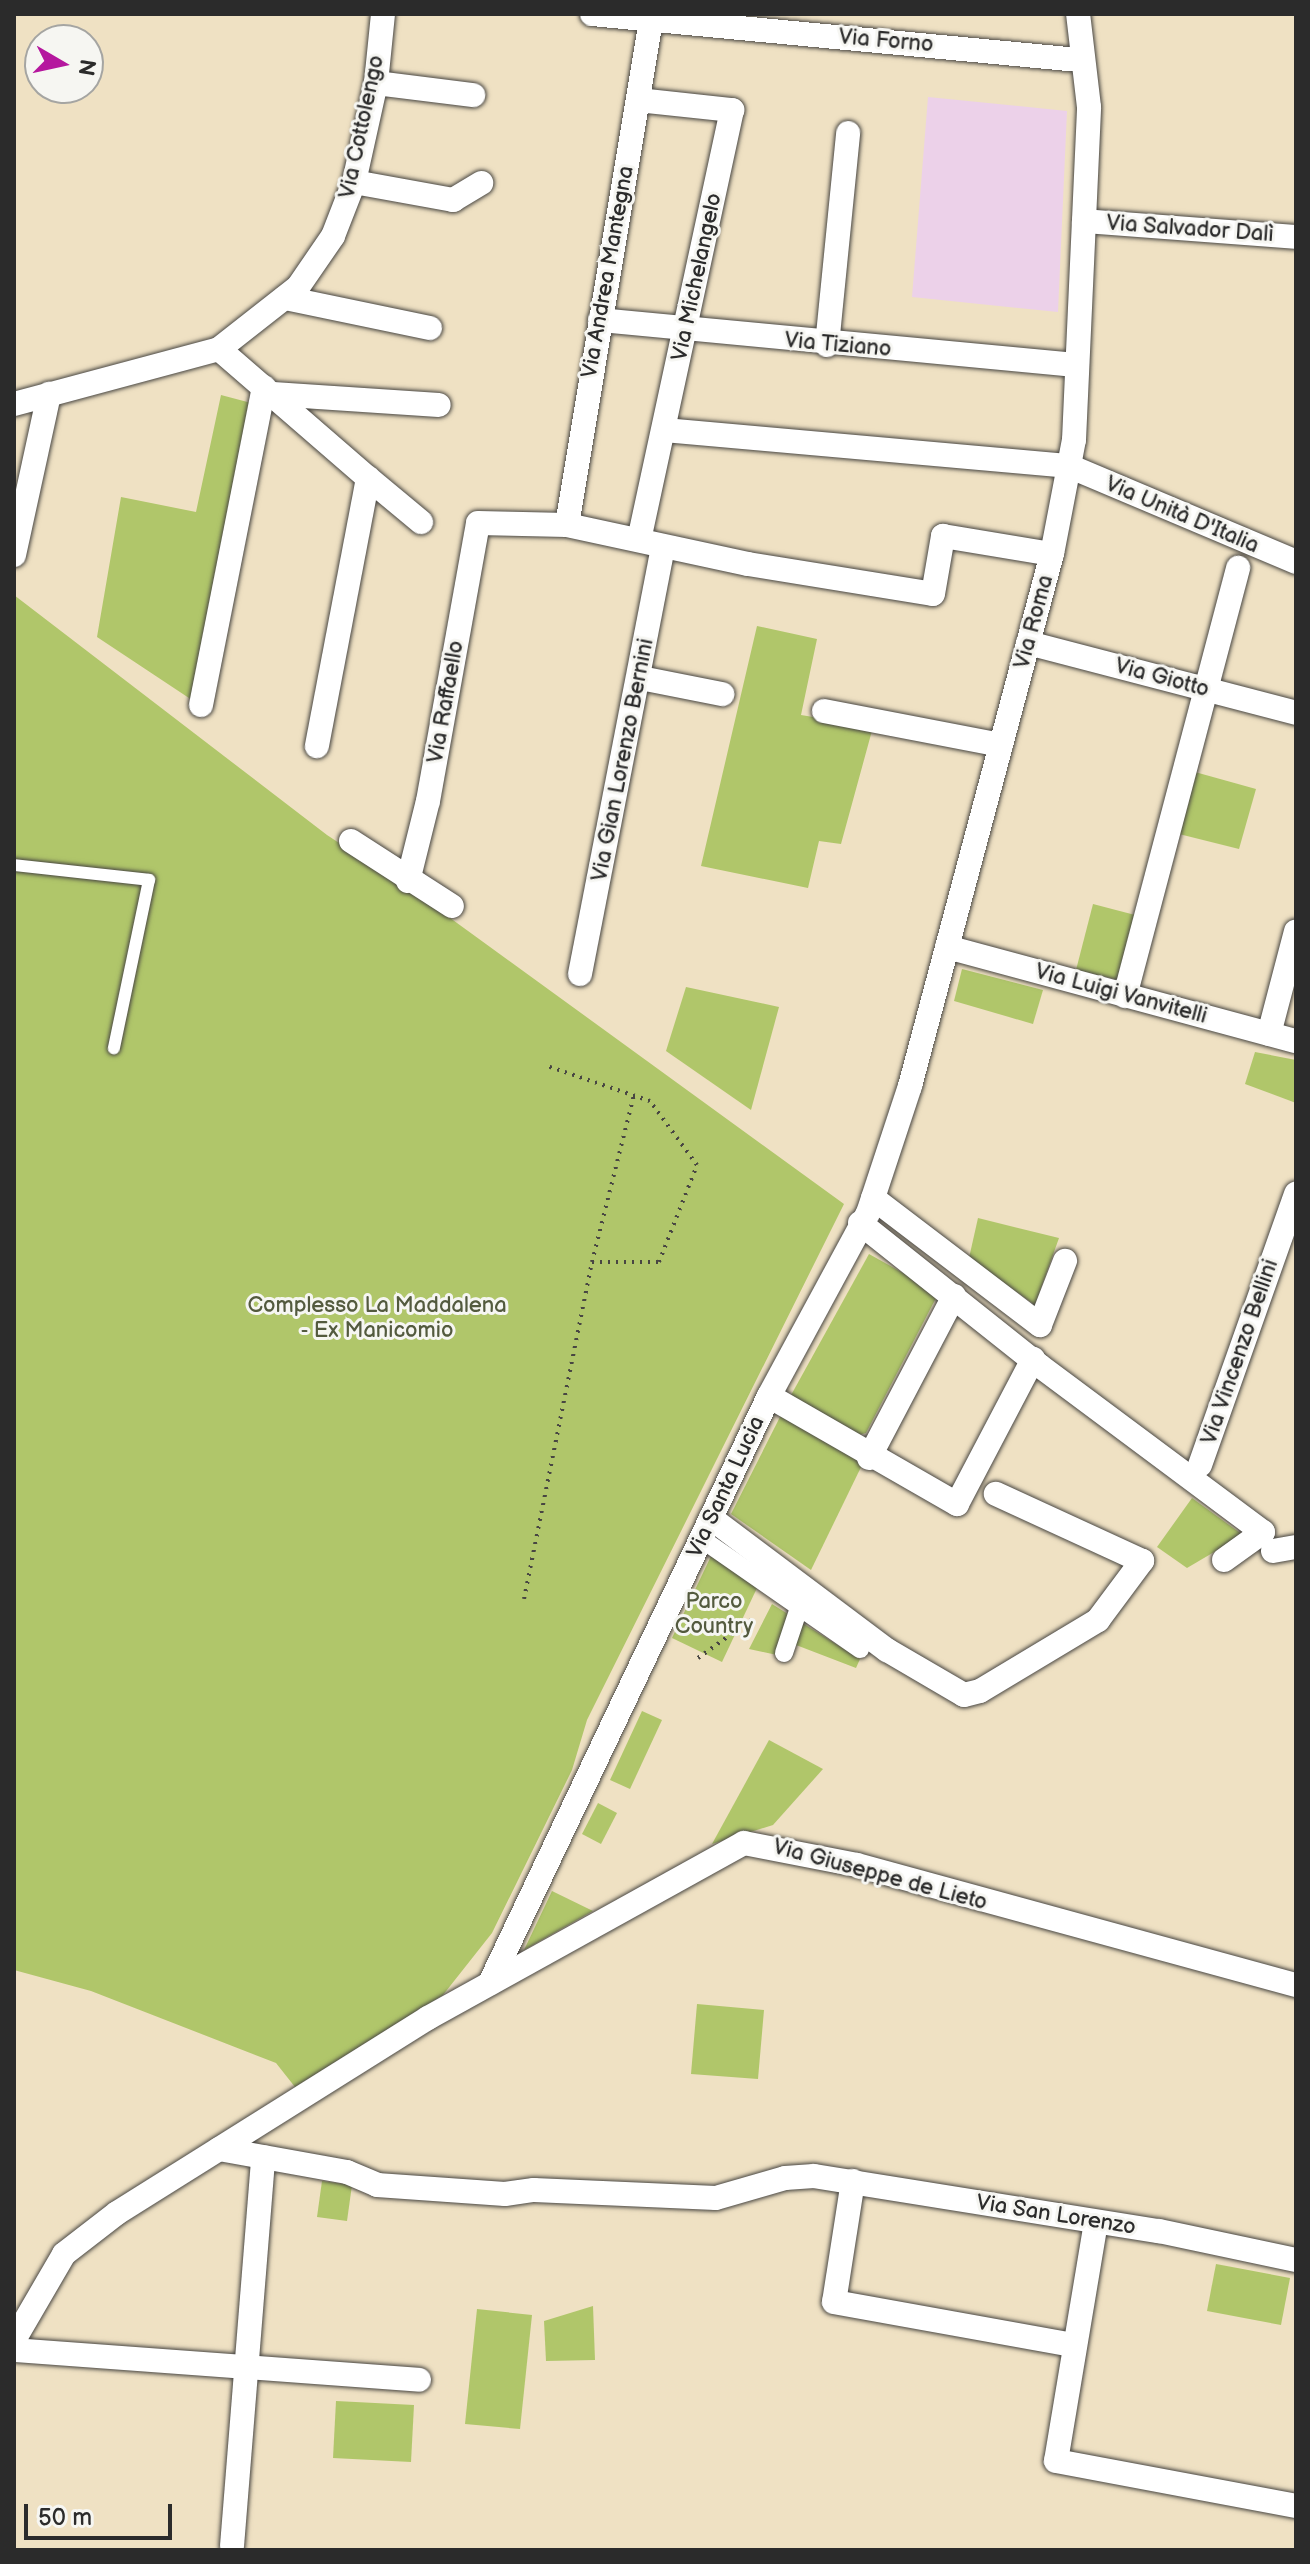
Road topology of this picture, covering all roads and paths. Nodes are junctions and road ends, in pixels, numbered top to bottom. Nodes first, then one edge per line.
1 (383, 14) edge
2 (592, 14) edge
3 (1078, 14) edge
4 (705, 19) edge
5 (651, 20) junction
6 (1083, 60) junction
7 (376, 83) junction
8 (473, 95) dead end
9 (638, 100) junction
10 (848, 133) dead end
11 (354, 182) junction
12 (481, 183) dead end
13 (1084, 221) junction
14 (1296, 237) edge
15 (285, 298) junction
16 (600, 320) junction
17 (430, 328) dead end
18 (685, 331) junction
19 (827, 345) junction
20 (219, 349) junction
21 (1077, 365) junction
22 (268, 390) junction
23 (49, 394) junction
24 (14, 404) edge
25 (439, 405) dead end
26 (665, 430) junction
27 (1069, 466) junction
28 (368, 478) junction
29 (421, 522) dead end
30 (567, 525) junction
31 (640, 537) junction
32 (663, 547) junction
33 (1052, 554) junction
34 (14, 555) edge
35 (1296, 562) edge
36 (1238, 568) dead end
37 (1028, 643) junction
38 (641, 678) junction
39 (1208, 690) junction
40 (722, 694) dead end
41 (201, 705) dead end
42 (824, 711) dead end
43 (1296, 713) edge
44 (1001, 745) junction
45 (317, 746) dead end
46 (351, 841) dead end
47 (14, 865) edge
48 (408, 881) junction
49 (452, 906) dead end
50 (1296, 931) edge
51 (947, 947) junction
52 (580, 974) dead end
53 (1125, 996) junction
54 (1269, 1034) junction
55 (1296, 1041) edge
56 (114, 1048) dead end
57 (547, 1066) dead end
58 (634, 1095) junction
59 (1296, 1194) edge
60 (867, 1211) junction
61 (1065, 1261) dead end
62 (592, 1262) junction
63 (954, 1296) junction
64 (1033, 1359) junction
65 (769, 1396) junction
66 (869, 1458) junction
67 (1200, 1465) dead end
68 (996, 1494) dead end
69 (711, 1518) junction
70 (709, 1544) dead end
71 (1224, 1560) dead end
72 (524, 1599) dead end
73 (799, 1608) junction
74 (751, 1620) dead end
75 (860, 1649) dead end
76 (784, 1653) dead end
77 (698, 1658) dead end
78 (490, 1983) junction
79 (1296, 1985) edge
80 (219, 2149) junction
81 (263, 2157) junction
82 (853, 2181) junction
83 (1096, 2222) junction
84 (1296, 2260) edge
85 (14, 2340) edge
86 (1074, 2345) junction
87 (14, 2350) edge
88 (245, 2368) junction
89 (419, 2380) dead end
90 (1296, 2506) edge
91 (232, 2546) dead end

1 - 7 street, Via Cottolengo
2 - 5 street, Via Forno
3 - 6 street, Via Roma
4 - 5 street, Via Forno
4 - 6 street, Via Forno
5 - 9 street, Via Andrea Mantegna
6 - 13 street, Via Roma
7 - 8 street
7 - 11 street, Via Cottolengo
9 - 16 street, Via Andrea Mantegna
9 - 18 street, Via Michelangelo
10 - 19 street
11 - 12 street
11 - 15 street, Via Cottolengo
13 - 14 street, Via Salvador Dalì
13 - 21 street, Via Roma
15 - 17 street
15 - 20 street, Via Cottolengo
16 - 18 street, Via Tiziano
16 - 30 street, Via Andrea Mantegna
18 - 19 street, Via Tiziano
18 - 26 street, Via Michelangelo
19 - 21 street, Via Tiziano
20 - 22 street
20 - 23 street, Via Cottolengo
21 - 27 street, Via Roma
22 - 25 street
22 - 28 street
22 - 41 street
23 - 24 street, Via Cottolengo
23 - 34 street
26 - 27 street, Via Unità D'Italia
26 - 31 street, Via Michelangelo
27 - 33 street, Via Roma
27 - 35 street, Via Unità D'Italia
28 - 29 street
28 - 45 street
30 - 31 street
30 - 48 street, Via Raffaello
31 - 32 street
32 - 33 street
32 - 38 street, Via Gian Lorenzo Bernini
33 - 37 street, Via Roma
36 - 39 street
37 - 39 street, Via Giotto
37 - 44 street, Via Roma
38 - 40 street
38 - 52 street, Via Gian Lorenzo Bernini
39 - 43 street, Via Giotto
39 - 53 street
42 - 44 street
44 - 51 street, Via Roma
46 - 48 street
47 - 56 lane
48 - 49 street
50 - 54 street
51 - 53 street, Via Luigi Vanvitelli
51 - 60 street, Via Roma
53 - 54 street, Via Luigi Vanvitelli
54 - 55 street, Via Luigi Vanvitelli
57 - 58 path
58 - 62 path
58 - 62 path
59 - 67 street, Via Vincenzo Bellini
60 - 61 street
60 - 63 street
60 - 65 street, Via Santa Lucia
62 - 72 path
63 - 64 street
63 - 66 street
64 - 66 street
64 - 71 street
65 - 66 street
65 - 69 street, Via Santa Lucia
68 - 69 street
69 - 78 street, Via Santa Lucia
70 - 73 street
73 - 75 street
73 - 76 street
74 - 77 path
78 - 79 street, Via Giuseppe de Lieto
78 - 80 street, Via Giuseppe de Lieto
80 - 81 street, Via San Lorenzo
80 - 85 street, Via Giuseppe de Lieto
81 - 82 street, Via San Lorenzo
81 - 88 street
82 - 83 street, Via San Lorenzo
82 - 86 street
83 - 84 street, Via San Lorenzo
83 - 86 street
86 - 90 street
87 - 88 street
88 - 89 street
88 - 91 street

